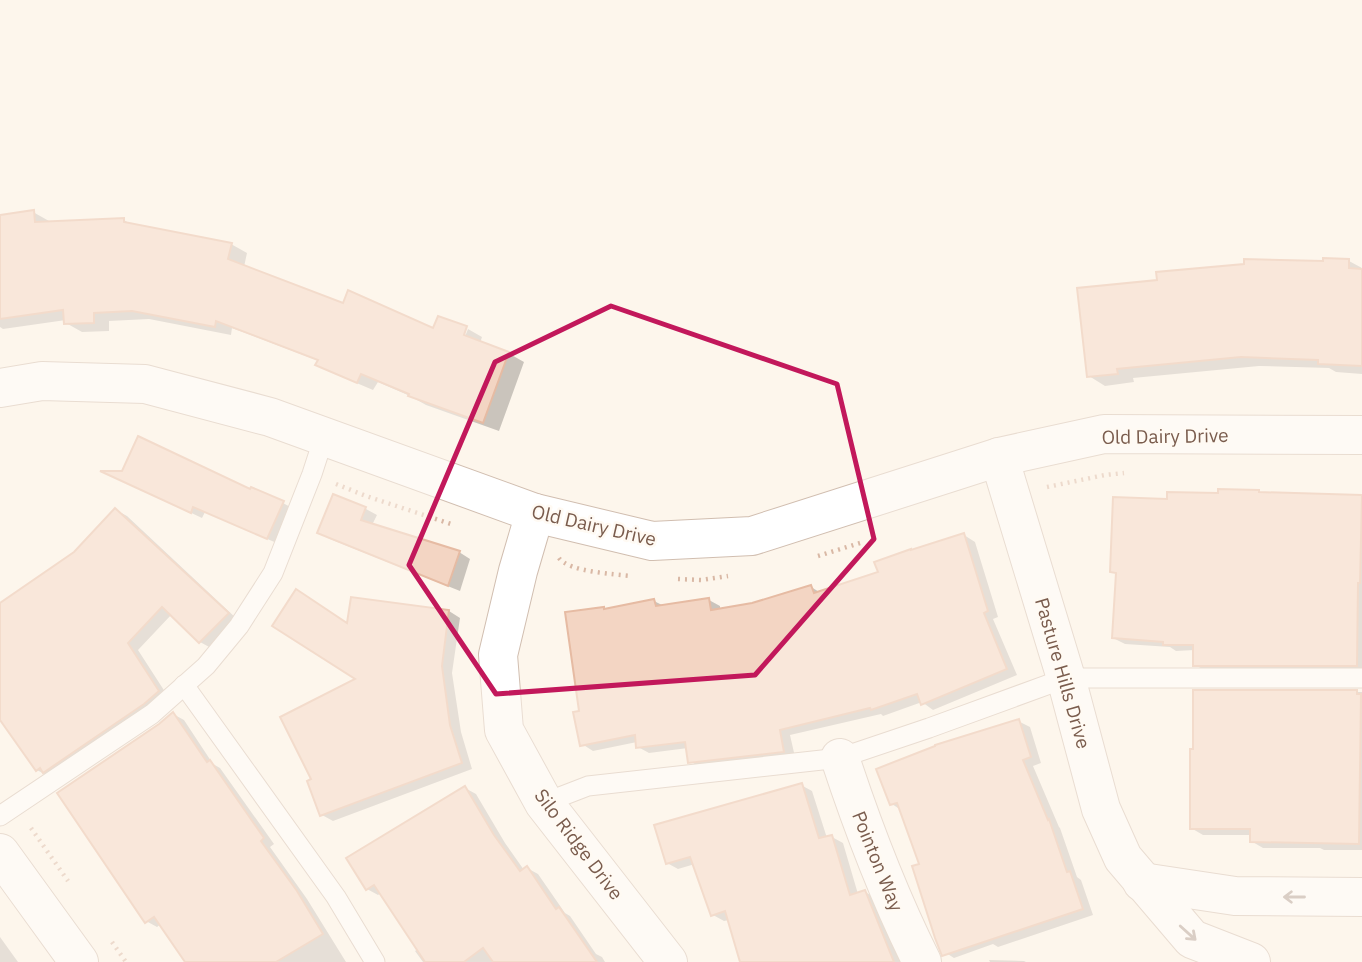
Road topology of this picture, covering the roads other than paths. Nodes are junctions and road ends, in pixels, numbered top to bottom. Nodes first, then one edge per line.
1 (0, 388) edge
2 (1362, 435) edge
3 (324, 437) junction
4 (999, 457) junction
5 (535, 513) junction
6 (1066, 678) junction
7 (1362, 678) edge
8 (184, 685) junction
9 (840, 758) junction
10 (544, 803) junction
11 (8, 811) edge
12 (0, 853) edge
13 (1142, 882) junction
14 (1362, 897) edge
15 (79, 962) edge
16 (375, 962) edge
17 (668, 962) edge
18 (922, 962) edge
19 (1251, 962) edge

1 - 3 street, Old Dairy Drive
2 - 4 street, Old Dairy Drive
3 - 5 street, Old Dairy Drive
3 - 8 lane
4 - 5 street, Old Dairy Drive
4 - 6 street, Pasture Hills Drive
5 - 10 street, Silo Ridge Drive
6 - 7 lane
6 - 9 lane
6 - 13 street, Pasture Hills Drive
8 - 11 lane
8 - 16 lane
9 - 10 lane
9 - 18 street, Pointon Way
10 - 17 street, Silo Ridge Drive
12 - 15 street
14 -> 13 street
13 -> 19 street, Pasture Hills Drive

